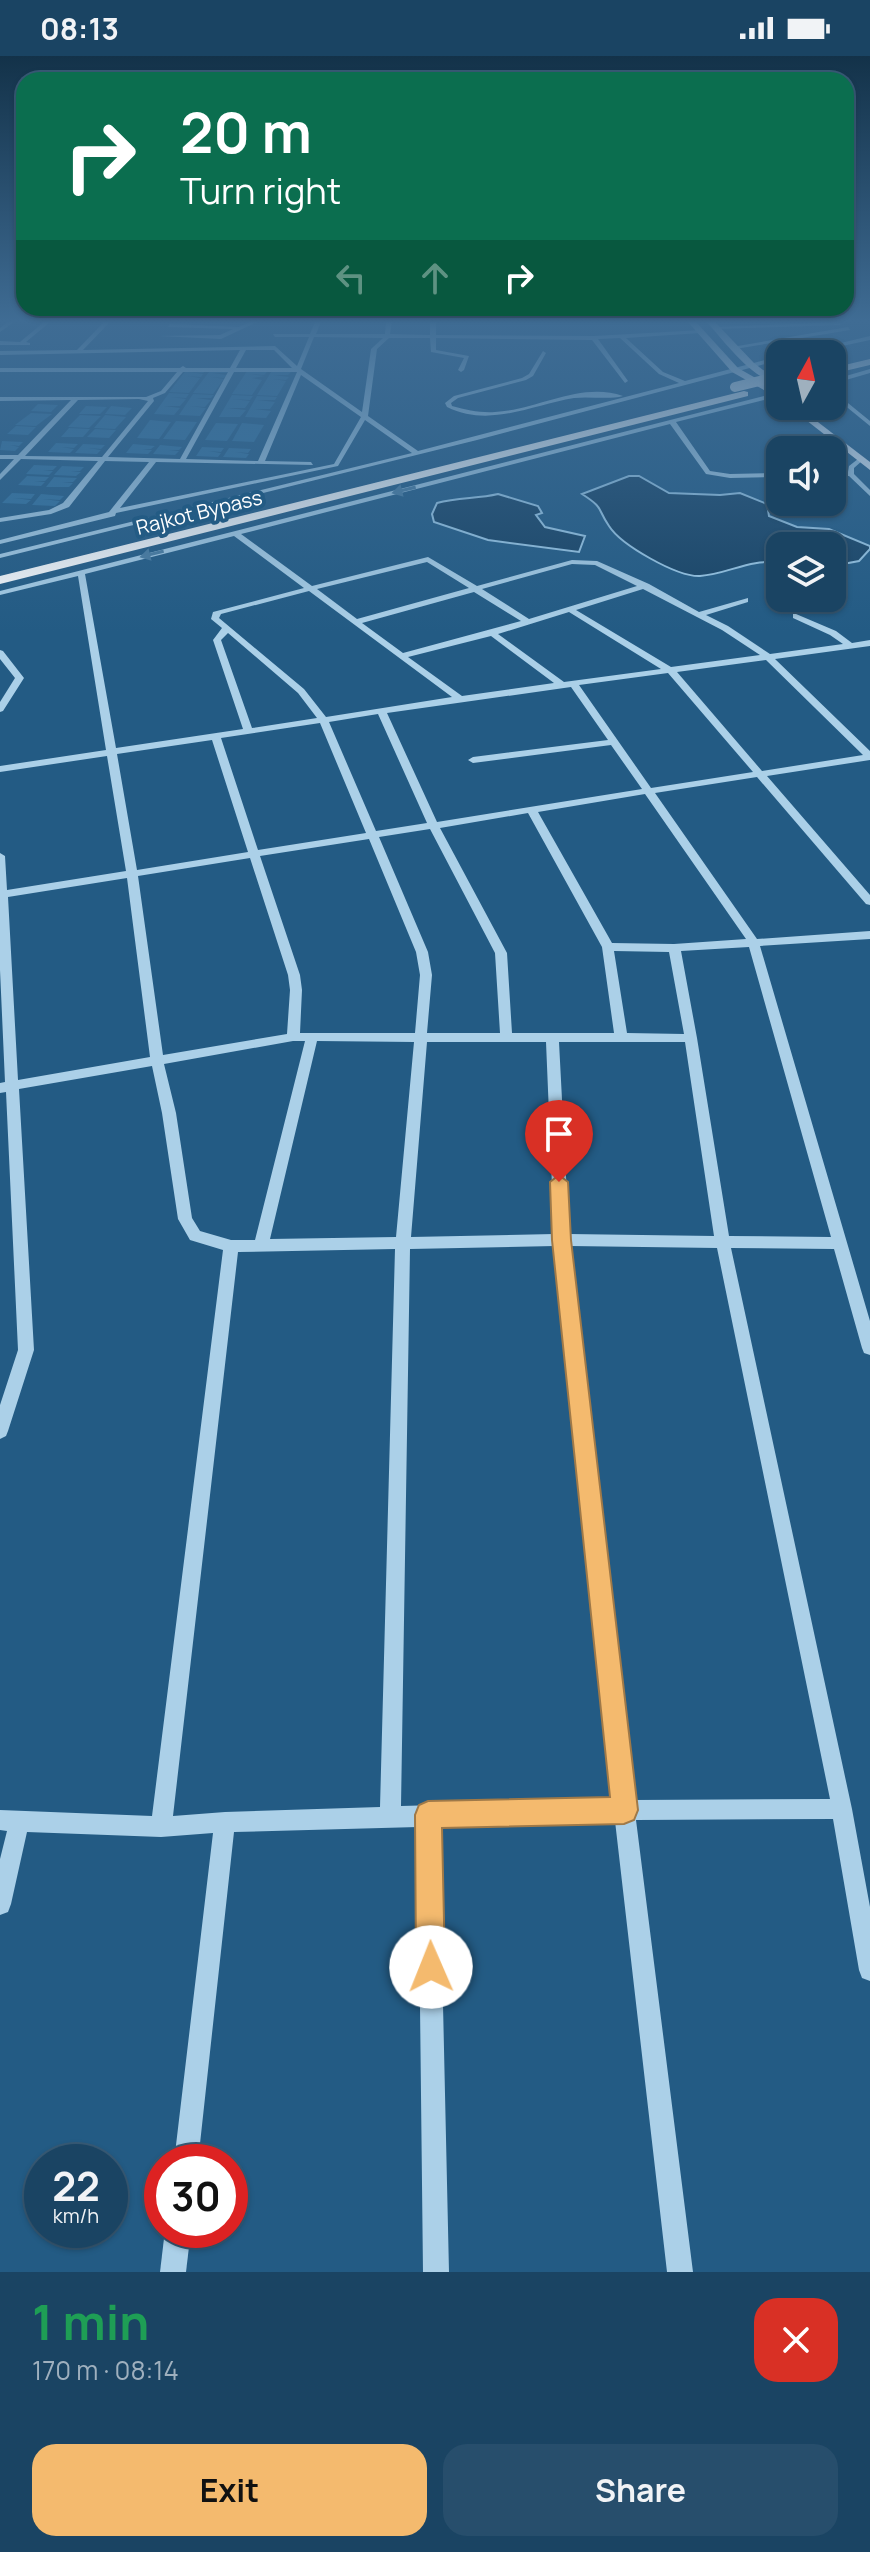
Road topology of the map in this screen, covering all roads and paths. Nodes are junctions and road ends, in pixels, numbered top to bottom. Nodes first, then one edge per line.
1 (50, 425) edge
2 (133, 425) edge
3 (201, 425) edge
4 (276, 425) edge
5 (359, 425) edge
6 (379, 425) edge
7 (523, 425) edge
8 (592, 425) edge
9 (602, 425) edge
10 (663, 425) edge
11 (675, 425) edge
12 (816, 425) edge
13 (417, 453) junction
14 (0, 457) edge
15 (19, 457) junction
16 (106, 459) junction
17 (154, 460) junction
18 (860, 460) junction
19 (182, 461) junction
20 (261, 462) junction
21 (336, 465) junction
22 (367, 466) junction
23 (870, 467) edge
24 (846, 474) edge
25 (851, 474) junction
26 (766, 475) edge
27 (0, 478) edge
28 (209, 492) junction
29 (870, 494) edge
30 (226, 500) junction
31 (117, 511) junction
32 (0, 520) edge
33 (234, 532) junction
34 (0, 533) edge
35 (4, 541) edge
36 (22, 551) junction
37 (0, 556) edge
38 (0, 567) edge
39 (81, 572) junction
40 (0, 580) edge
41 (646, 586) junction
42 (308, 588) junction
43 (479, 588) junction
44 (0, 593) edge
45 (745, 600) dead end
46 (569, 609) junction
47 (700, 614) junction
48 (796, 616) dead end
49 (525, 620) junction
50 (356, 622) junction
51 (227, 628) junction
52 (492, 633) junction
53 (870, 643) edge
54 (851, 646) junction
55 (0, 653) edge
56 (405, 655) junction
57 (768, 657) junction
58 (671, 671) junction
59 (567, 684) junction
60 (460, 699) junction
61 (0, 709) edge
62 (382, 712) junction
63 (323, 719) junction
64 (248, 730) junction
65 (215, 735) junction
66 (613, 742) junction
67 (109, 752) junction
68 (870, 757) edge
69 (473, 760) dead end
70 (0, 769) edge
71 (762, 774) junction
72 (648, 791) junction
73 (532, 811) junction
74 (433, 825) junction
75 (371, 835) junction
76 (254, 854) junction
77 (0, 856) edge
78 (132, 873) junction
79 (1, 895) edge
80 (870, 902) edge
81 (870, 935) edge
82 (753, 941) junction
83 (608, 947) junction
84 (674, 948) junction
85 (621, 1035) junction
86 (506, 1036) junction
87 (293, 1037) junction
88 (312, 1037) junction
89 (421, 1037) junction
90 (552, 1037) junction
91 (691, 1038) junction
92 (157, 1062) junction
93 (5, 1087) edge
94 (562, 1240) junction
95 (403, 1241) junction
96 (723, 1243) junction
97 (841, 1243) junction
98 (261, 1245) junction
99 (231, 1246) junction
100 (868, 1326) edge
101 (870, 1348) edge
102 (0, 1431) edge
103 (842, 1809) junction
104 (624, 1810) junction
105 (428, 1815) junction
106 (390, 1817) junction
107 (10, 1821) edge
108 (225, 1822) junction
109 (161, 1827) junction
110 (0, 1904) edge
111 (870, 1970) edge
112 (188, 2144) edge
113 (176, 2248) edge
114 (173, 2272) edge
115 (436, 2272) edge
116 (680, 2272) edge

1 - 15 street
2 - 16 street
3 - 19 street
4 - 20 street
5 - 21 street
6 - 13 street
7 - 13 street
8 - 38 highway, Rajkot Bypass
9 - 40 highway, Rajkot Bypass
10 -> 33 street
11 - 26 street
12 - 18 main road
13 - 22 street
14 - 15 street
15 - 16 street
15 - 27 street
16 - 17 street
16 - 32 street
17 - 19 street
17 - 31 street
18 - 23 main road
18 - 25 street
19 - 20 street
20 - 21 street
21 - 22 street
21 - 28 street
22 - 30 street
24 - 25 street
25 - 29 street
28 - 30 street
28 - 31 street
30 - 36 street
31 - 35 street
33 -> 39 street
33 - 42 street
34 - 35 street
35 - 36 street
36 - 37 street
39 - 44 street
39 - 67 street
41 - 43 street
41 - 46 street
41 - 47 street
42 - 43 street
42 - 50 street
42 - 51 street
43 - 49 street
43 - 50 street
45 - 47 street
46 - 49 street
46 - 58 street
47 - 57 street
48 - 54 street
49 - 52 street
50 - 56 street
51 - 63 street
51 - 64 street
52 - 56 street
52 - 59 street
53 - 54 street
54 - 57 street
55 - 61 street
56 - 60 street
57 - 58 street
57 - 68 street
58 - 59 street
58 - 71 street
59 - 60 street
59 - 66 street
60 - 62 street
62 - 63 street
62 - 74 street
63 - 64 street
63 - 75 street
64 - 65 street
65 - 67 street
65 - 76 street
66 - 69 street
66 - 72 street
67 - 70 street
67 - 78 street
68 - 71 street
71 - 72 street
71 - 80 street
72 - 73 street
72 - 82 street
73 - 74 street
73 - 83 street
74 - 75 street
74 - 86 street
75 - 76 street
75 - 89 street
76 - 78 street
76 - 87 street
77 - 79 street
78 - 79 street
78 - 92 street
79 - 93 street
81 - 82 street
82 - 84 street
82 - 97 street
83 - 84 street
83 - 85 street
84 - 91 street
85 - 90 street
85 - 91 street
86 - 89 street
86 - 90 street
87 - 88 street
87 - 92 street
88 - 89 street
88 - 98 street
89 - 95 street
90 - 94 street
91 - 96 street
92 - 93 street
92 - 99 street
93 - 102 street
94 - 95 street
94 - 96 street
94 - 104 street
95 - 98 street
95 - 106 street
96 - 97 street
96 - 103 street
97 - 100 street
98 - 99 street
99 - 109 street
100 - 101 street
103 - 104 street
103 - 111 street
104 - 105 street
104 - 116 street
105 - 106 street
105 - 115 street
106 - 108 street
107 - 109 street
107 - 110 street
108 - 109 street
108 - 112 street
113 - 114 street

